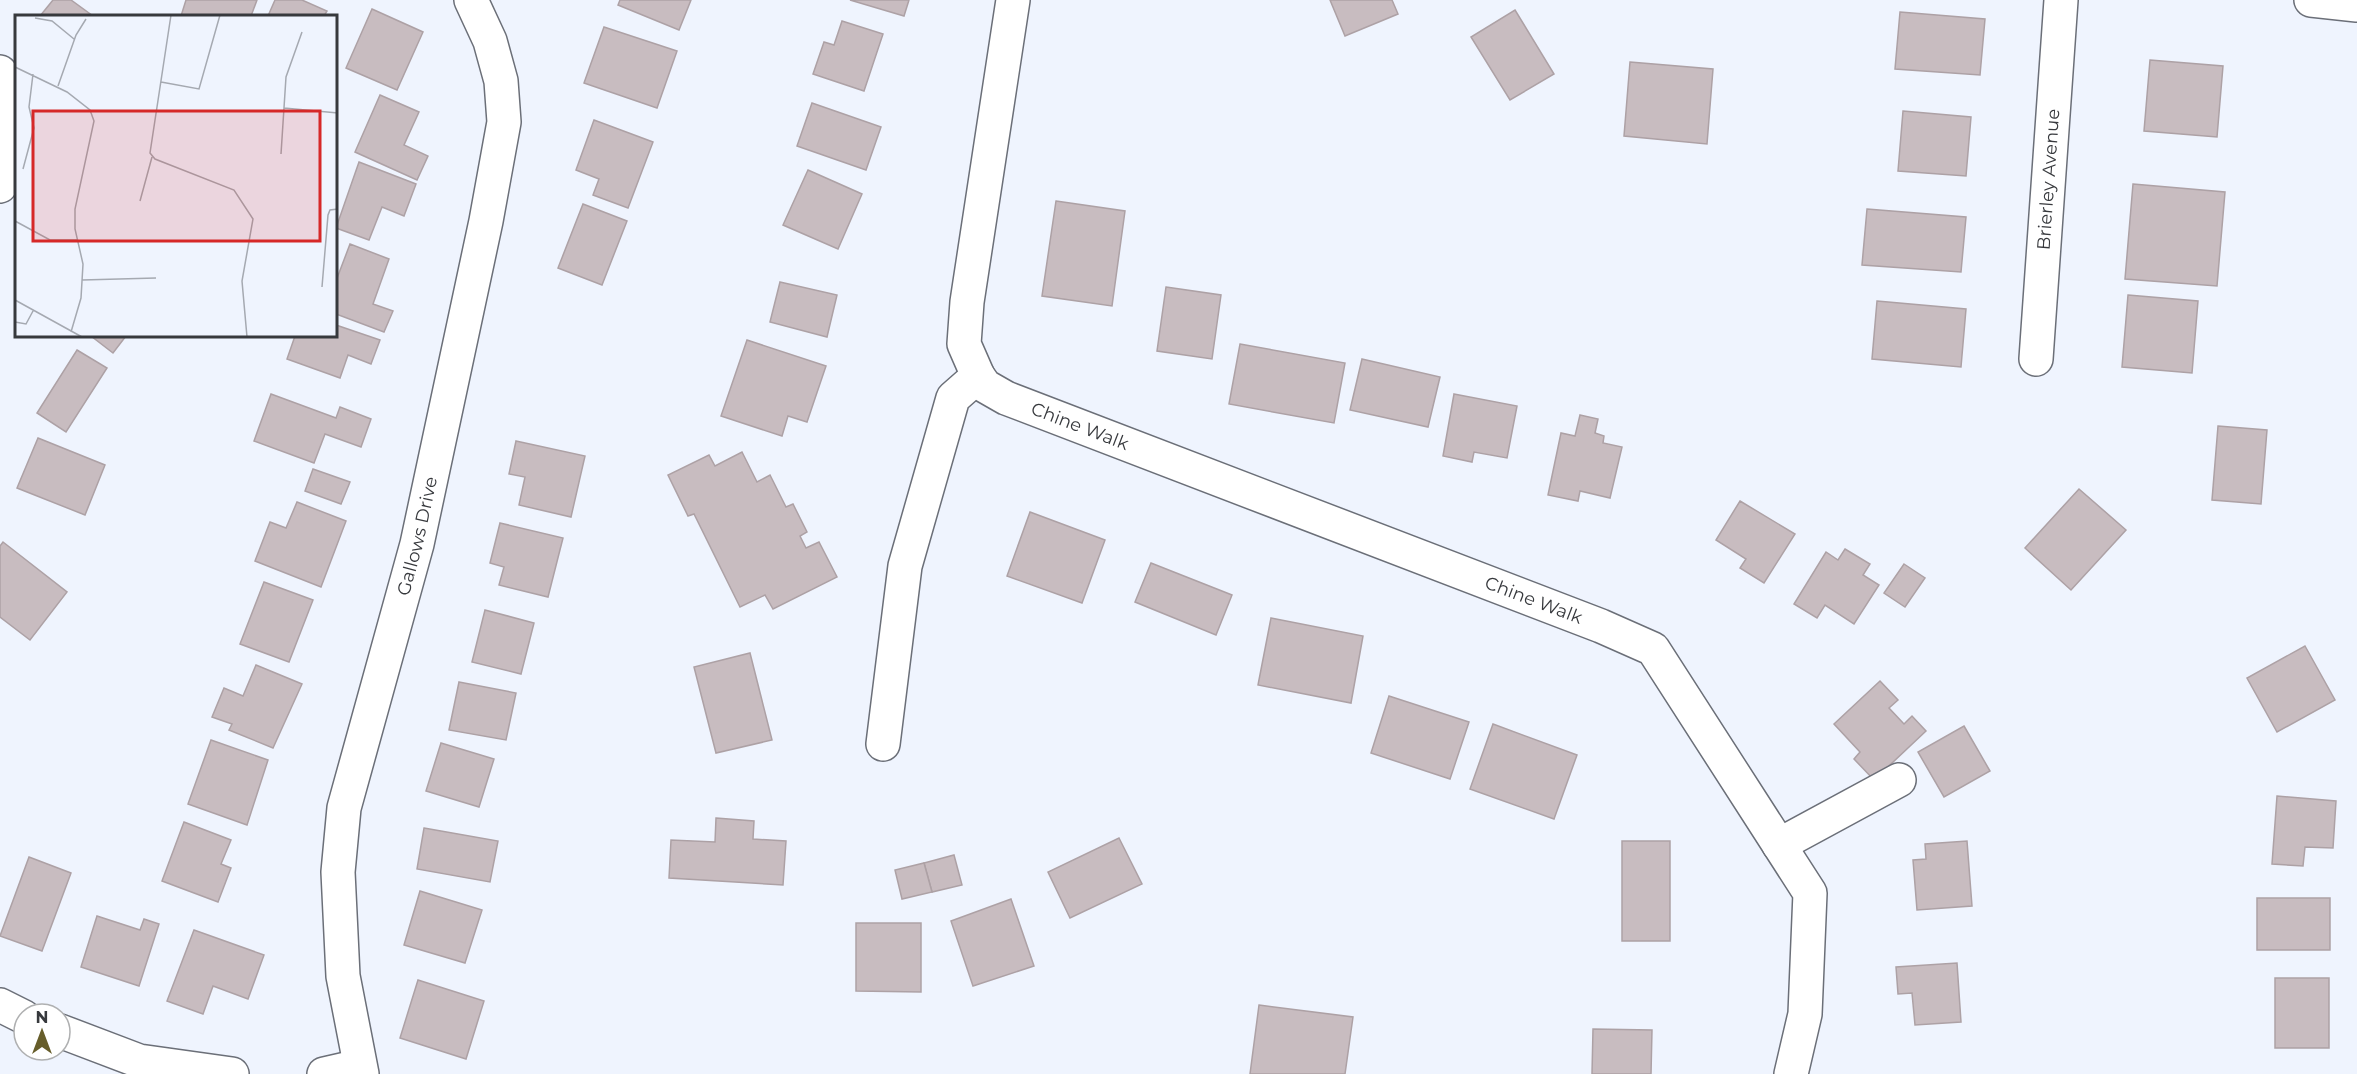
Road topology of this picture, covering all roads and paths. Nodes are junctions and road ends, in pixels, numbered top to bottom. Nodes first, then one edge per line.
1 (471, 0) edge
2 (1013, 0) edge
3 (2061, 0) edge
4 (2311, 0) edge
5 (2357, 5) edge
6 (0, 72) edge
7 (0, 186) edge
8 (2036, 359) dead end
9 (978, 376) junction
10 (883, 744) dead end
11 (1899, 780) dead end
12 (1779, 845) junction
13 (72, 1036) edge
14 (360, 1070) edge
15 (232, 1074) edge
16 (324, 1074) edge
17 (1791, 1074) edge

1 - 14 street, Gallows Drive
2 - 9 street, Chine Walk
3 - 8 street, Brierley Avenue
4 - 5 street
6 - 7 street
9 - 10 street
9 - 12 street, Chine Walk
11 - 12 street
12 - 17 street, Chine Walk
13 - 15 street
14 - 16 street

